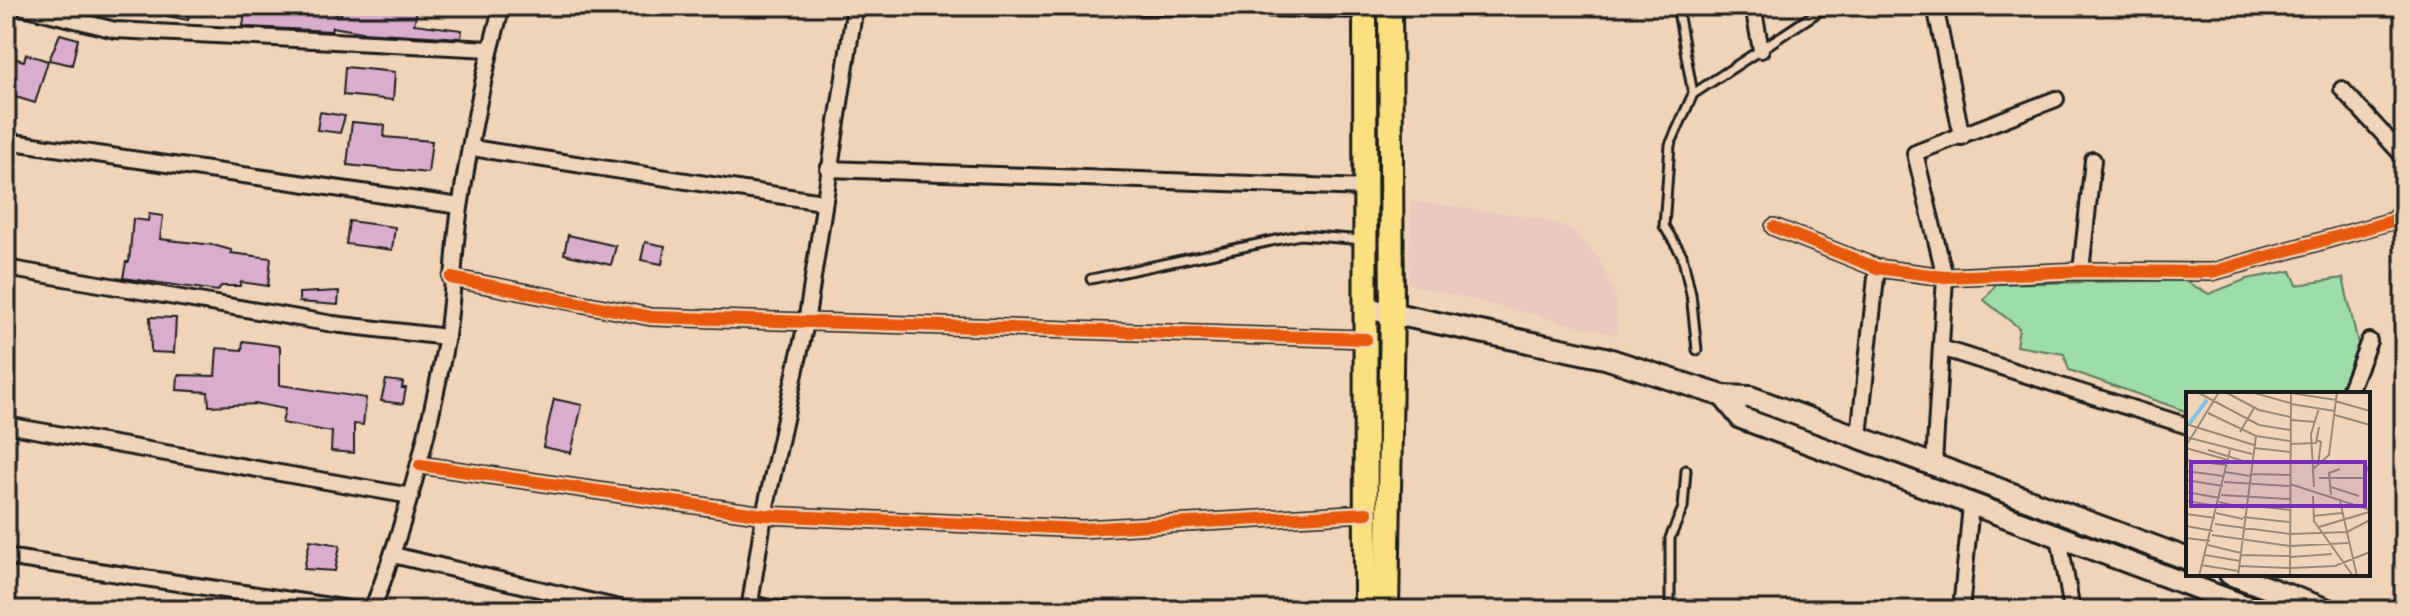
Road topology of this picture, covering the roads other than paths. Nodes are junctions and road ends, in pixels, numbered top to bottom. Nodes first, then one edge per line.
1 (19, 6) edge
2 (502, 6) edge
3 (855, 6) edge
4 (1138, 6) edge
5 (1390, 6) edge
6 (1677, 6) edge
7 (1753, 6) edge
8 (1827, 6) edge
9 (1935, 6) edge
10 (1365, 8) edge
11 (490, 49) junction
12 (1761, 50) junction
13 (2342, 89) dead end
14 (1693, 94) junction
15 (2056, 99) dead end
16 (1962, 137) junction
17 (6, 141) edge
18 (472, 148) junction
19 (2404, 157) edge
20 (2093, 160) dead end
21 (828, 169) junction
22 (1366, 188) junction
23 (822, 202) junction
24 (460, 206) junction
25 (2404, 210) edge
26 (1774, 227) dead end
27 (1366, 240) junction
28 (6, 268) edge
29 (1877, 268) junction
30 (2081, 271) junction
31 (1945, 277) junction
32 (451, 278) junction
33 (1091, 279) dead end
34 (1366, 308) junction
35 (1392, 311) junction
36 (806, 323) junction
37 (447, 337) junction
38 (1366, 339) junction
39 (2369, 341) dead end
40 (1941, 348) junction
41 (1697, 350) dead end
42 (2349, 392) edge
43 (1723, 396) junction
44 (6, 425) edge
45 (2186, 425) edge
46 (1859, 436) junction
47 (1934, 464) junction
48 (420, 465) junction
49 (1686, 470) dead end
50 (411, 496) junction
51 (1971, 505) junction
52 (1367, 513) junction
53 (764, 515) junction
54 (2059, 537) junction
55 (393, 555) junction
56 (6, 557) edge
57 (2186, 558) edge
58 (2241, 576) edge
59 (2273, 582) edge
60 (750, 607) edge
61 (356, 610) edge
62 (372, 610) edge
63 (628, 610) edge
64 (781, 610) edge
65 (1366, 610) edge
66 (1387, 610) edge
67 (1670, 610) edge
68 (1961, 610) edge
69 (2072, 610) edge
70 (2256, 610) edge
71 (2328, 610) edge

1 - 11 street
2 - 11 street
3 - 21 street
4 - 10 street
5 - 35 main road
6 - 14 lane
7 - 12 street
8 - 12 lane
9 - 16 street
10 - 22 main road
11 - 18 street
12 - 14 lane
13 - 19 street
14 - 41 lane
15 - 16 street
16 - 31 street
17 - 24 street
18 - 23 street
18 - 24 street
20 - 30 street
21 - 22 street
21 - 23 street
22 - 27 main road
23 - 36 street
24 - 32 street
25 - 30 street
26 - 29 street
27 - 33 lane
27 - 34 main road
28 - 37 street
29 - 31 street
29 - 46 street
30 - 31 street
31 - 40 street
32 - 36 street
32 - 37 street
34 - 35 main road
34 - 38 main road
35 - 43 main road
35 - 66 main road
36 - 38 street
36 - 53 street
37 - 48 street
38 - 52 main road
39 - 42 street
40 - 45 street
40 - 47 street
43 - 46 main road
43 - 51 main road
44 - 50 street
46 - 47 main road
47 - 57 main road
48 - 50 street
48 - 53 street
49 - 67 lane
50 - 55 street
51 - 54 main road
51 - 68 street
52 - 53 street
52 - 65 main road
53 - 60 street
54 - 69 street
54 - 70 main road
55 - 62 street
55 - 63 street
56 - 61 street
58 - 59 main road
59 - 71 main road
60 - 64 street

